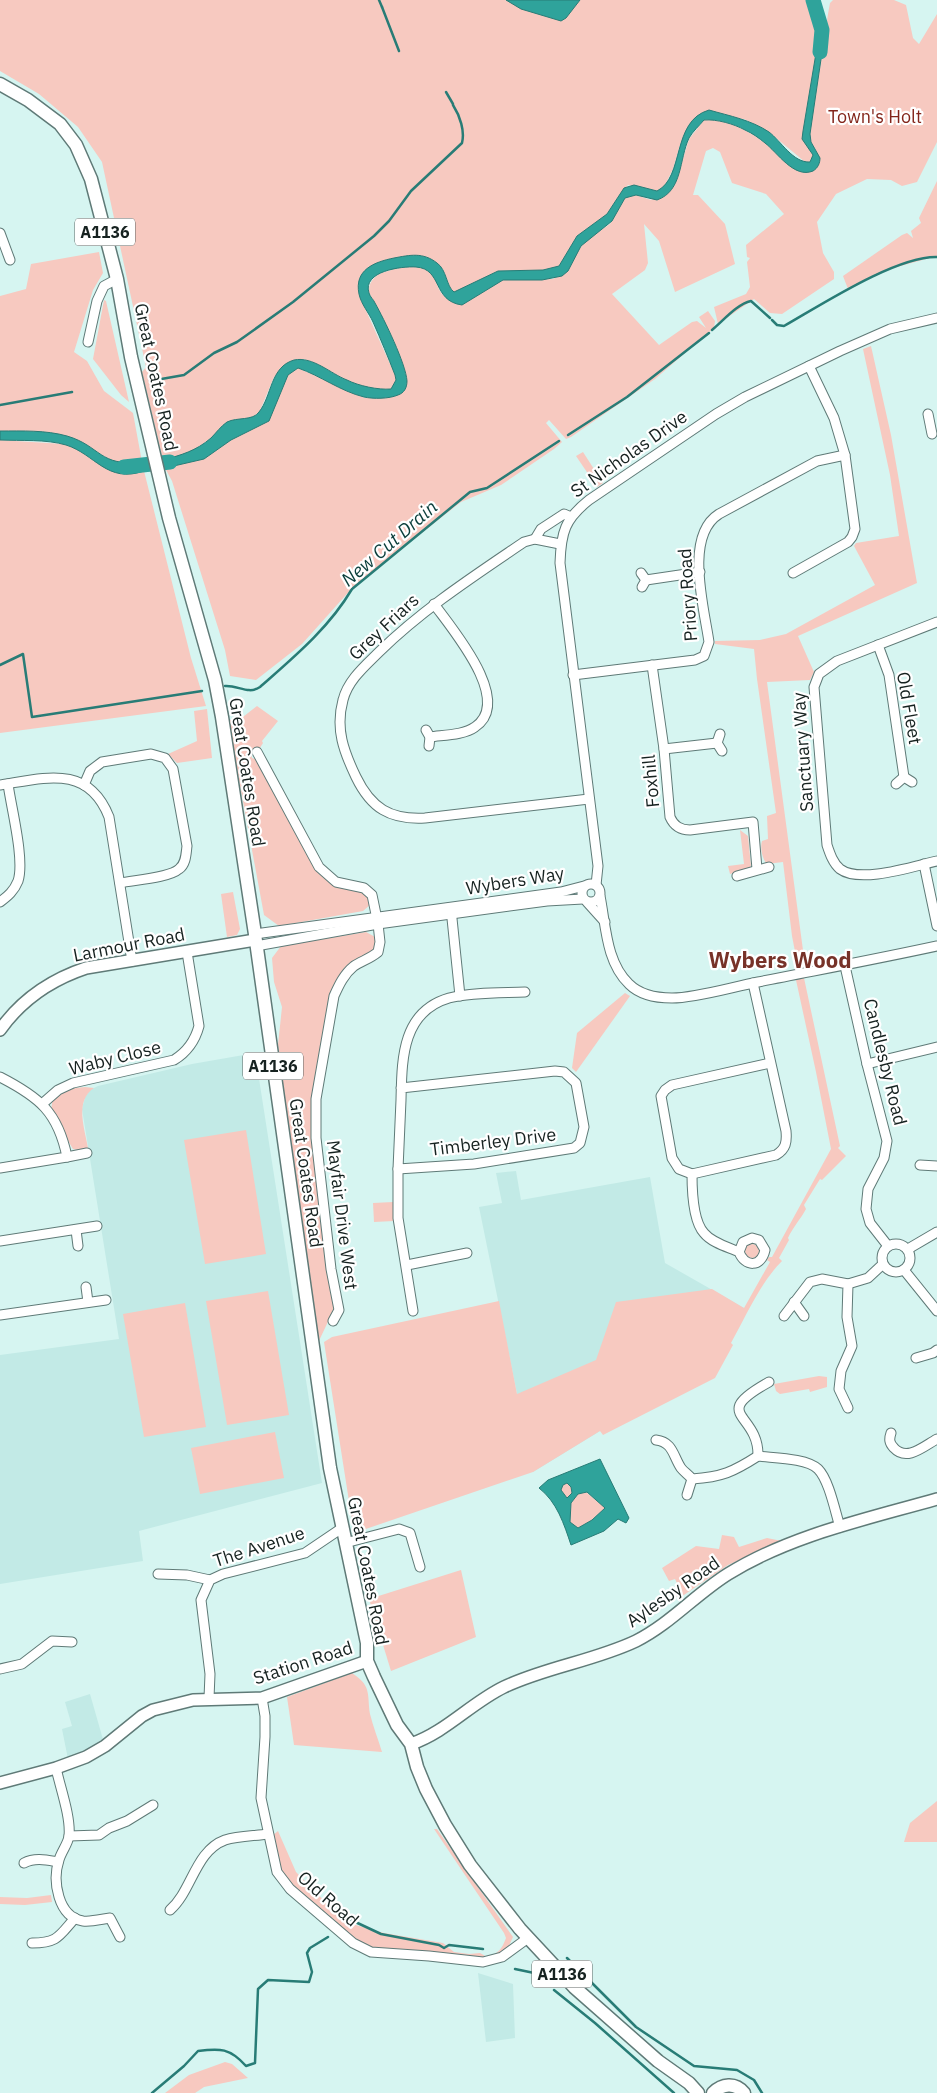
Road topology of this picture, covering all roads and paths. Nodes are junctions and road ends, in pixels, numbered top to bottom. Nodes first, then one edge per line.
1 (0, 84) edge
2 (0, 233) edge
3 (10, 260) dead end
4 (117, 280) junction
5 (937, 318) edge
6 (88, 342) dead end
7 (809, 366) junction
8 (928, 414) dead end
9 (933, 424) edge
10 (932, 434) dead end
11 (845, 456) junction
12 (571, 517) junction
13 (535, 539) junction
14 (560, 544) junction
15 (700, 572) junction
16 (793, 573) dead end
17 (643, 580) dead end
18 (434, 604) junction
19 (937, 622) edge
20 (878, 645) junction
21 (652, 665) junction
22 (573, 675) junction
23 (428, 737) dead end
24 (720, 743) dead end
25 (664, 749) junction
26 (257, 752) dead end
27 (4, 784) edge
28 (896, 784) dead end
29 (84, 785) junction
30 (589, 800) junction
31 (937, 861) edge
32 (924, 864) junction
33 (769, 868) dead end
34 (758, 869) junction
35 (737, 876) dead end
36 (120, 883) junction
37 (596, 885) junction
38 (584, 886) junction
39 (600, 896) junction
40 (585, 900) junction
41 (0, 902) edge
42 (451, 911) junction
43 (377, 920) junction
44 (606, 922) junction
45 (937, 926) edge
46 (255, 940) junction
47 (937, 946) edge
48 (187, 952) junction
49 (132, 961) junction
50 (845, 966) junction
51 (753, 983) junction
52 (525, 992) dead end
53 (460, 996) junction
54 (0, 1030) edge
55 (937, 1047) edge
56 (770, 1063) junction
57 (867, 1064) junction
58 (0, 1077) edge
59 (401, 1088) junction
60 (42, 1104) junction
61 (87, 1153) dead end
62 (67, 1157) junction
63 (920, 1165) dead end
64 (937, 1166) edge
65 (0, 1168) edge
66 (398, 1169) junction
67 (692, 1174) junction
68 (98, 1226) dead end
69 (76, 1230) junction
70 (937, 1232) edge
71 (0, 1241) edge
72 (78, 1246) dead end
73 (888, 1246) junction
74 (908, 1249) junction
75 (739, 1252) dead end
76 (467, 1253) dead end
77 (883, 1264) junction
78 (407, 1265) junction
79 (904, 1270) junction
80 (848, 1284) junction
81 (86, 1287) dead end
82 (106, 1300) dead end
83 (88, 1302) junction
84 (794, 1302) junction
85 (412, 1311) dead end
86 (937, 1311) edge
87 (0, 1315) edge
88 (784, 1316) dead end
89 (804, 1316) dead end
90 (333, 1320) dead end
91 (937, 1350) edge
92 (916, 1358) dead end
93 (769, 1382) dead end
94 (848, 1408) dead end
95 (891, 1433) dead end
96 (937, 1439) edge
97 (656, 1440) dead end
98 (758, 1456) junction
99 (692, 1479) junction
100 (687, 1495) dead end
101 (937, 1499) edge
102 (840, 1527) junction
103 (342, 1528) junction
104 (345, 1543) junction
105 (420, 1567) dead end
106 (158, 1574) dead end
107 (210, 1580) junction
108 (72, 1642) dead end
109 (367, 1661) junction
110 (0, 1669) edge
111 (209, 1698) junction
112 (262, 1698) junction
113 (411, 1744) junction
114 (56, 1768) junction
115 (0, 1781) edge
116 (153, 1805) dead end
117 (268, 1834) junction
118 (69, 1836) junction
119 (58, 1862) junction
120 (24, 1863) dead end
121 (170, 1910) dead end
122 (75, 1918) junction
123 (120, 1936) dead end
124 (528, 1938) junction
125 (32, 1943) dead end
126 (689, 2082) junction
127 (716, 2090) edge
128 (698, 2093) edge
129 (744, 2093) edge

1 - 4 main road, Great Coates Road / A1136
2 - 3 street
4 - 6 street
4 - 46 main road, Great Coates Road / A1136
5 - 7 street, St Nicholas Drive
7 - 11 street
7 - 12 street, St Nicholas Drive
8 - 9 street
9 - 10 street
11 - 15 street, Priory Road
11 - 16 street
12 - 13 street, Grey Friars
12 - 14 street, St Nicholas Drive
13 - 14 street
13 - 18 street, Grey Friars
14 - 22 street, St Nicholas Drive
15 - 17 street
15 - 21 street, Priory Road
18 - 23 street
18 - 30 street, Grey Friars
19 - 20 street, Sanctuary Way
20 - 28 street, Old Fleet
20 - 32 street, Sanctuary Way
21 - 22 street, Priory Road
21 - 25 street, Foxhill
22 - 30 street, St Nicholas Drive
24 - 25 street
25 - 34 street, Foxhill
26 - 43 street
27 - 29 street
27 - 41 street
29 - 36 street
29 - 36 street
30 - 37 street, St Nicholas Drive
31 - 32 street, Sanctuary Way
32 - 45 street
33 - 34 street
34 - 35 street
36 - 49 street
37 - 38 street
37 - 39 street
38 - 40 street
38 - 42 street, Wybers Way
39 - 40 street
39 - 44 street
40 - 42 street, Wybers Way
40 - 44 street
42 - 43 street, Wybers Way
42 - 53 street
43 - 46 street, Wybers Way
43 - 90 street, Mayfair Drive West
44 - 51 street
46 - 48 street, Larmour Road
46 - 103 main road, Great Coates Road / A1136
47 - 50 street
48 - 49 street, Larmour Road
48 - 60 street, Waby Close
49 - 54 street, Larmour Road
50 - 51 street
50 - 57 street, Candlesby Road
51 - 56 street
52 - 53 street
53 - 59 street
55 - 57 street
56 - 67 street
56 - 67 street
57 - 73 street, Candlesby Road
58 - 60 street
59 - 66 street
59 - 66 street, Timberley Drive
60 - 62 street
61 - 62 street
62 - 65 street
63 - 64 street
66 - 78 street
67 - 75 street
68 - 69 street
69 - 71 street
69 - 72 street
70 - 74 street
73 - 74 street
73 - 77 street
74 - 79 street
76 - 78 street
77 - 79 street
77 - 80 street
78 - 85 street
79 - 86 street
80 - 84 street
80 - 94 street
81 - 83 street
82 - 83 street
83 - 87 street
84 - 88 street
84 - 89 street
91 - 92 street
93 - 98 street
95 - 96 street
97 - 99 street
98 - 99 street
98 - 102 street
99 - 100 street
101 - 102 street, Aylesby Road
102 - 113 street, Aylesby Road
103 - 104 main road, Great Coates Road / A1136
103 - 107 street, The Avenue
104 - 105 street
104 - 109 main road, Great Coates Road / A1136
106 - 107 street, The Avenue
107 - 111 street, The Avenue
108 - 110 street
109 - 112 street, Station Road
109 - 113 main road, Great Coates Road / A1136
111 - 112 street, Station Road
111 - 114 street, Station Road
112 - 117 street, Old Road
113 - 124 main road, Great Coates Road / A1136
114 - 115 street, Station Road
114 - 118 street
116 - 118 street
117 - 121 street
117 - 124 street, Old Road
118 - 119 street
119 - 120 street
119 - 122 street
122 - 123 street
122 - 125 street
124 - 126 main road, Great Coates Road / A1136
126 - 127 main road, Great Coates Road / A1136
126 - 128 main road, Great Coates Road / A1136
127 - 129 main road, Great Coates Road

